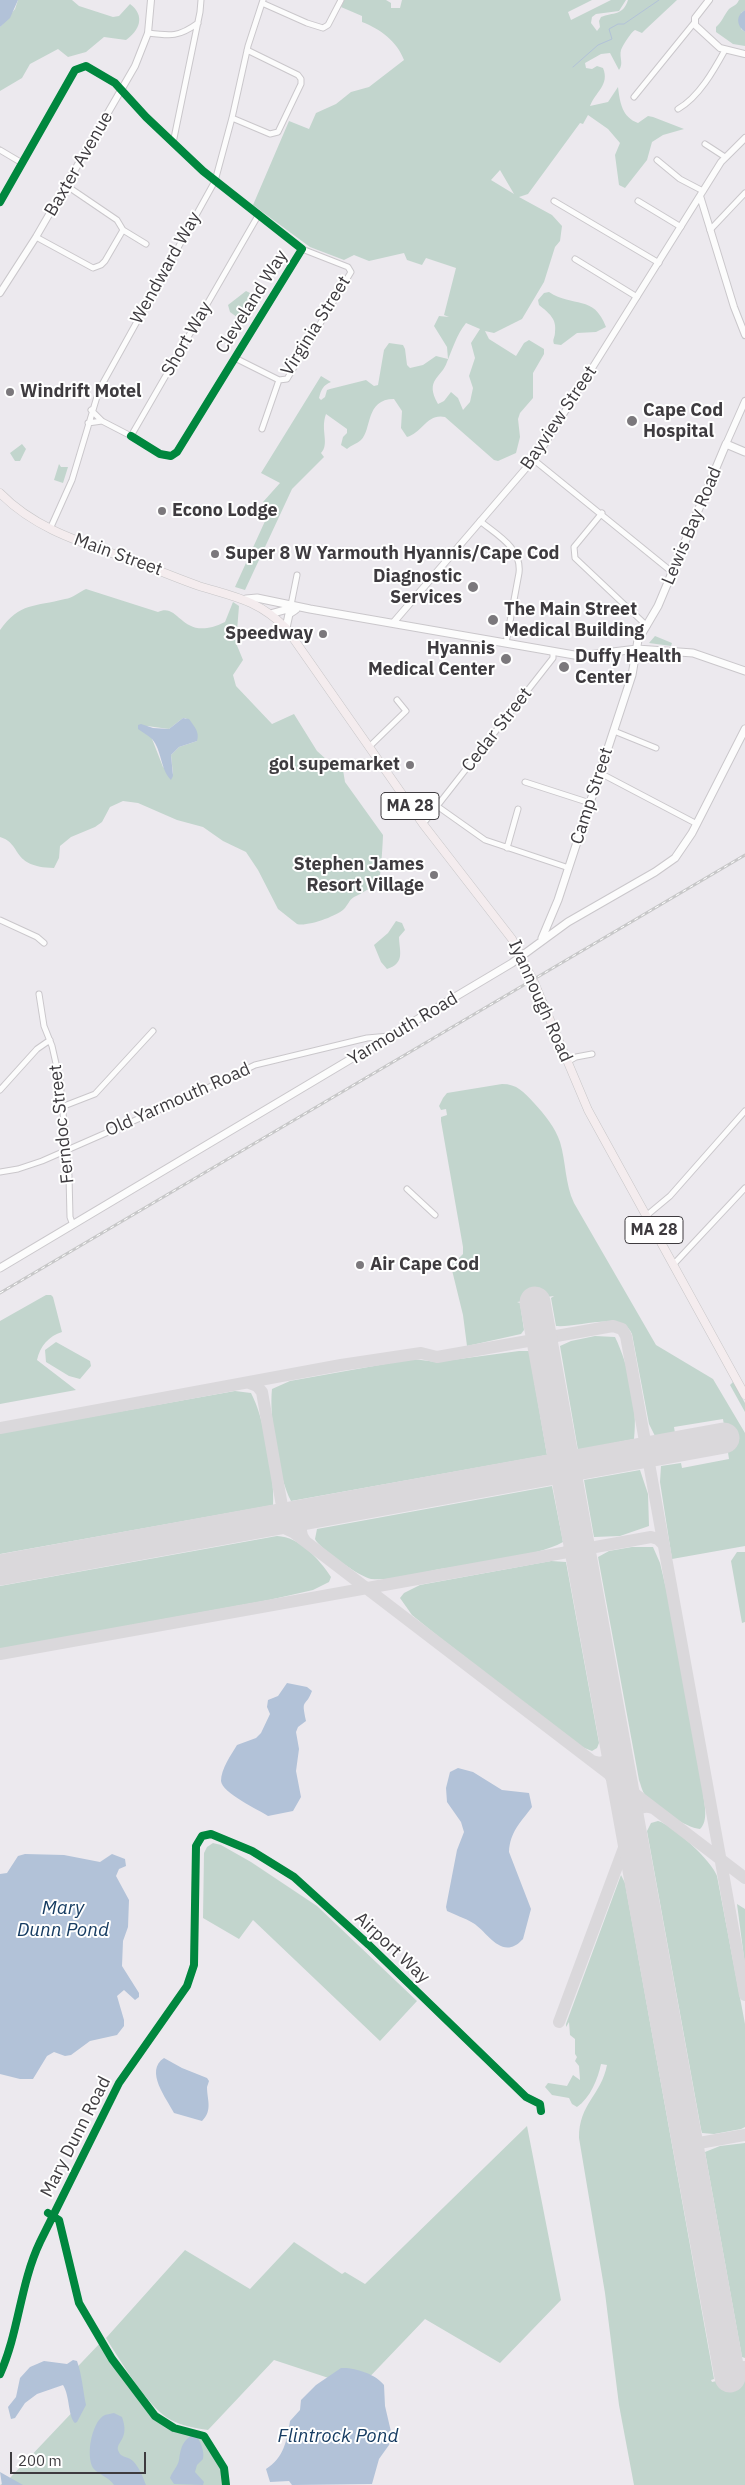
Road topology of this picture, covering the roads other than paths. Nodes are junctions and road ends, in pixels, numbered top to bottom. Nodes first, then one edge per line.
1 (151, 0) edge
2 (201, 0) edge
3 (341, 0) edge
4 (709, 0) edge
5 (263, 1) edge
6 (198, 23) junction
7 (694, 23) junction
8 (148, 33) junction
9 (247, 50) junction
10 (726, 50) junction
11 (745, 54) edge
12 (122, 91) junction
13 (634, 97) dead end
14 (678, 109) dead end
15 (232, 118) junction
16 (745, 138) edge
17 (173, 143) junction
18 (705, 144) dead end
19 (0, 150) edge
20 (725, 157) junction
21 (657, 160) dead end
22 (22, 163) junction
23 (215, 181) junction
24 (67, 186) junction
25 (745, 193) edge
26 (702, 194) junction
27 (554, 201) dead end
28 (638, 201) dead end
29 (0, 202) edge
30 (259, 214) junction
31 (681, 227) junction
32 (123, 230) junction
33 (710, 230) junction
34 (36, 238) junction
35 (146, 244) dead end
36 (302, 249) junction
37 (575, 259) dead end
38 (658, 263) junction
39 (0, 293) edge
40 (637, 297) junction
41 (745, 335) edge
42 (235, 358) junction
43 (279, 380) junction
44 (745, 401) edge
45 (91, 410) junction
46 (102, 421) junction
47 (88, 423) junction
48 (262, 429) dead end
49 (130, 436) junction
50 (726, 444) junction
51 (745, 452) edge
52 (534, 460) junction
53 (1, 496) edge
54 (602, 513) junction
55 (480, 521) junction
56 (50, 529) junction
57 (672, 572) junction
58 (297, 575) dead end
59 (246, 599) junction
60 (294, 607) junction
61 (270, 614) junction
62 (393, 623) junction
63 (647, 626) junction
64 (286, 628) junction
65 (506, 643) junction
66 (637, 650) junction
67 (553, 652) junction
68 (745, 671) edge
69 (397, 700) dead end
70 (745, 729) edge
71 (614, 731) junction
72 (369, 747) junction
73 (656, 748) dead end
74 (600, 773) junction
75 (524, 782) dead end
76 (590, 803) junction
77 (437, 806) junction
78 (518, 808) dead end
79 (422, 824) junction
80 (697, 824) junction
81 (507, 848) junction
82 (569, 868) junction
83 (553, 917) junction
84 (0, 920) edge
85 (563, 925) junction
86 (541, 941) junction
87 (44, 943) dead end
88 (522, 956) junction
89 (39, 994) dead end
90 (153, 1031) dead end
91 (391, 1036) junction
92 (360, 1039) junction
93 (50, 1040) junction
94 (368, 1050) junction
95 (592, 1054) dead end
96 (567, 1062) junction
97 (0, 1090) edge
98 (64, 1106) junction
99 (745, 1111) edge
100 (66, 1151) junction
101 (0, 1172) edge
102 (745, 1188) edge
103 (407, 1189) dead end
104 (435, 1216) dead end
105 (646, 1216) junction
106 (73, 1225) junction
107 (673, 1265) junction
108 (0, 1268) edge
109 (745, 1395) edge
110 (202, 1836) joint
111 (541, 2111) dead end
112 (0, 2374) edge

1 - 8 street, Baxter Avenue
2 - 6 street
3 - 5 street
4 - 7 street
5 - 9 street, Wendward Way
6 - 8 street
6 - 17 street
7 - 10 street
7 - 13 street
8 - 12 street, Baxter Avenue
9 - 15 street, Wendward Way
9 - 15 street
10 - 11 street
10 - 14 street
12 - 17 street, Cleveland Way
12 - 22 street, Cleveland Way
12 - 24 street, Baxter Avenue
15 - 23 street, Wendward Way
16 - 20 street, Bayview Street
17 - 23 street, Cleveland Way
18 - 20 street
19 - 22 street
20 - 26 street, Bayview Street
21 - 26 street
22 - 29 street
23 - 30 street, Cleveland Way
23 - 45 street, Wendward Way
24 - 32 street
24 - 34 street, Baxter Avenue
25 - 33 street
26 - 31 street, Bayview Street
26 - 33 street
27 - 38 street
28 - 31 street
30 - 36 street, Cleveland Way
30 - 49 street, Short Way
31 - 38 street, Bayview Street
32 - 34 street
32 - 35 street
33 - 41 street
34 - 39 street, Baxter Avenue
36 - 42 street, Cleveland Way
36 - 43 street, Virginia Street
37 - 40 street
38 - 40 street, Bayview Street
40 - 52 street, Bayview Street
42 - 43 street, Virginia Street
42 - 49 street, Cleveland Way
43 - 48 street
44 - 50 street, Lewis Bay Road
45 - 46 street
45 - 47 street, Wendward Way
46 - 47 street
46 - 49 street
47 - 56 street, Wendward Way
50 - 51 main road
50 - 57 main road, Lewis Bay Road
52 - 54 street
52 - 55 street, Bayview Street
53 - 56 main road, Main Street / MA 28
54 - 57 street
54 - 63 street
55 - 62 street, Bayview Street
55 - 65 street
56 - 59 main road, Main Street / MA 28
57 - 63 main road, Lewis Bay Road
58 - 60 street
59 - 60 main road, Main Street
59 - 61 main road, Main Street / MA 28
60 - 61 main road, Main Street
60 - 62 main road, Main Street
60 - 64 main road
61 - 64 main road, Iyannough Road / MA 28
62 - 65 main road, Main Street
63 - 66 main road, Lewis Bay Road
64 - 72 main road, Iyannough Road / MA 28
65 - 67 main road, Main Street
66 - 67 main road, Main Street
66 - 68 main road, Main Street
66 - 71 main road, Camp Street
67 - 77 street, Cedar Street
69 - 72 street
70 - 80 main road, Yarmouth Road
71 - 73 street
71 - 74 main road, Camp Street
72 - 79 main road, Iyannough Road / MA 28
74 - 76 main road, Camp Street
74 - 80 street
75 - 76 street
76 - 82 main road, Camp Street
77 - 79 street, Cedar Street
77 - 81 street
78 - 81 street
79 - 88 main road, Iyannough Road / MA 28
80 - 85 main road, Yarmouth Road
81 - 82 street
82 - 83 main road, Camp Street
83 - 85 main road
83 - 86 main road, Camp Street
84 - 87 street
85 - 86 main road, Yarmouth Road
86 - 88 main road, Yarmouth Road
88 - 91 main road, Yarmouth Road
88 - 96 main road, Iyannough Road / MA 28
89 - 93 street, Ferndoc Street
90 - 98 street
91 - 92 street, Old Yarmouth Road
91 - 94 main road, Yarmouth Road
92 - 94 street
92 - 100 street, Old Yarmouth Road
93 - 97 street
93 - 98 street, Ferndoc Street
94 - 106 main road, Yarmouth Road
95 - 96 street
96 - 105 main road, Iyannough Road / MA 28
98 - 100 street, Ferndoc Street
99 - 105 street
100 - 101 street, Old Yarmouth Road
100 - 106 street, Ferndoc Street
102 - 107 street
103 - 104 street
105 - 107 main road, Iyannough Road / MA 28
106 - 108 main road, Yarmouth Road
107 - 109 main road, Iyannough Road / MA 28
110 - 111 street, Airport Way
110 - 112 street, Mary Dunn Road

